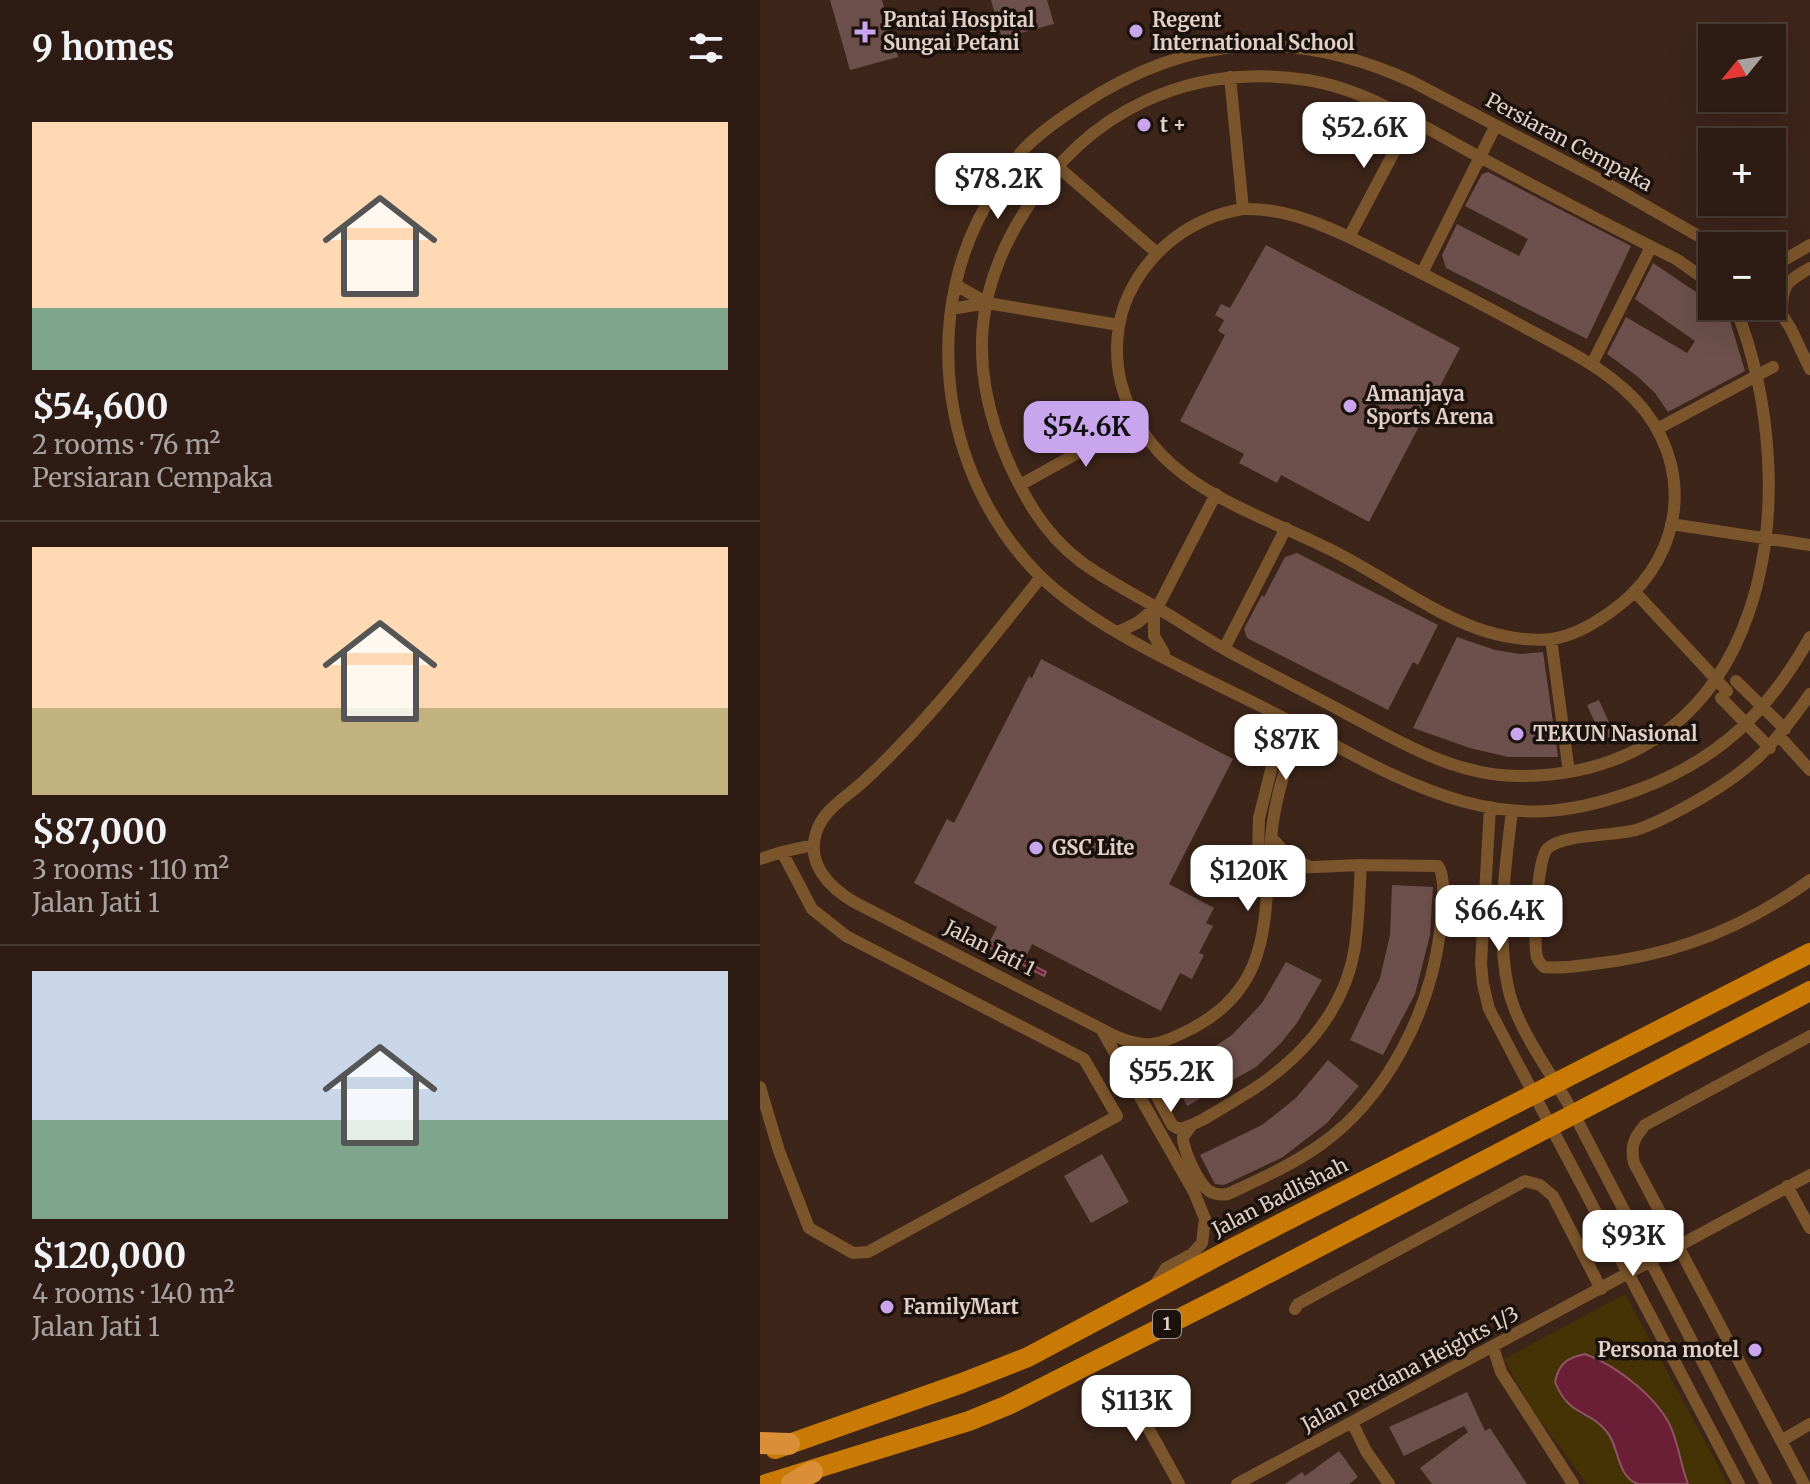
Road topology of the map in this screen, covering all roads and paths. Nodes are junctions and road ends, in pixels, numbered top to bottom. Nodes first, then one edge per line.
1 (1230, 77) junction
2 (1411, 120) junction
3 (1495, 127) junction
4 (1479, 157) junction
5 (1057, 166) junction
6 (1243, 209) junction
7 (1698, 236) edge
8 (1349, 237) junction
9 (1810, 245) edge
10 (1651, 247) junction
11 (1157, 253) junction
12 (1786, 259) edge
13 (1810, 268) edge
14 (1422, 273) junction
15 (1698, 274) edge
16 (956, 285) junction
17 (1786, 285) edge
18 (987, 303) junction
19 (951, 309) junction
20 (1744, 320) edge
21 (1786, 320) edge
22 (1119, 325) junction
23 (1758, 340) dead end
24 (1592, 364) junction
25 (1773, 368) dead end
26 (1810, 369) edge
27 (1135, 421) junction
28 (1657, 429) junction
29 (1020, 485) junction
30 (1216, 494) junction
31 (1671, 524) junction
32 (1286, 528) junction
33 (1804, 539) edge
34 (1797, 558) dead end
35 (1041, 577) junction
36 (1635, 592) junction
37 (1157, 607) junction
38 (1118, 632) junction
39 (1810, 637) edge
40 (1551, 639) junction
41 (1224, 649) junction
42 (1169, 659) junction
43 (1728, 689) junction
44 (1810, 694) edge
45 (1763, 707) junction
46 (1284, 718) junction
47 (1696, 719) dead end
48 (1747, 724) junction
49 (1311, 732) junction
50 (1783, 733) junction
51 (1770, 748) junction
52 (1810, 770) edge
53 (1569, 772) junction
54 (1490, 807) junction
55 (1512, 811) junction
56 (1271, 837) junction
57 (813, 845) junction
58 (782, 852) junction
59 (760, 859) edge
60 (1268, 864) junction
61 (1361, 865) junction
62 (1311, 867) junction
63 (822, 875) junction
64 (1810, 880) edge
65 (799, 888) junction
66 (1810, 953) edge
67 (1810, 991) edge
68 (1100, 1028) junction
69 (1810, 1036) edge
70 (1163, 1043) junction
71 (1557, 1083) junction
72 (760, 1087) edge
73 (1535, 1095) junction
74 (1574, 1114) junction
75 (1191, 1126) junction
76 (1551, 1126) junction
77 (1810, 1175) edge
78 (1787, 1186) junction
79 (1198, 1188) junction
80 (1810, 1228) edge
81 (1678, 1247) junction
82 (1615, 1248) junction
83 (1650, 1263) junction
84 (1629, 1275) junction
85 (1601, 1289) junction
86 (1149, 1294) junction
87 (1295, 1309) dead end
88 (1493, 1347) junction
89 (1124, 1384) dead end
90 (1352, 1422) junction
91 (1810, 1424) edge
92 (1781, 1441) junction
93 (760, 1443) edge
94 (789, 1444) junction
95 (760, 1454) edge
96 (812, 1472) junction
97 (1241, 1483) edge
98 (766, 1484) edge
99 (792, 1484) edge
100 (1179, 1484) edge
101 (1389, 1484) edge
102 (1573, 1484) edge
103 (1739, 1484) edge
104 (1766, 1484) edge
105 (1804, 1484) edge

1 - 2 street
1 - 5 street
1 - 6 street
2 - 4 street
2 - 8 street
3 - 4 street
3 - 7 street, Persiaran Cempaka
3 - 16 street, Persiaran Cempaka
4 - 10 street
4 - 14 street
5 - 11 street
5 - 18 street
6 - 8 street
6 - 11 street
8 - 14 street
9 - 12 street
10 - 15 street
10 - 24 street
11 - 22 street
13 - 17 street
14 - 24 street
16 - 18 street
16 - 19 street, Persiaran Cempaka
18 - 19 street
18 - 22 street
18 - 29 street
19 - 35 street, Persiaran Cempaka
20 - 23 street
21 - 26 street
22 - 27 street
24 - 28 street
25 - 28 street
27 - 29 street
27 - 30 street
28 - 31 street
29 - 37 street
30 - 32 street
30 - 37 street
31 - 33 street
31 - 36 street
32 - 40 street
32 - 41 street
33 - 34 street
35 - 38 street, Persiaran Cempaka
35 - 57 street
36 - 40 street
36 - 43 street
37 - 38 street
37 - 41 street
37 - 42 street
38 - 42 street, Persiaran Cempaka
39 - 45 street, Persiaran Cempaka
40 - 53 street
41 - 53 street
42 - 46 street, Persiaran Cempaka
43 - 45 street
43 - 48 street
44 - 50 street
45 - 48 street, Persiaran Cempaka
45 - 50 street
46 - 49 street, Persiaran Cempaka
46 - 60 street
47 - 53 street
48 - 51 street
48 - 55 street, Persiaran Cempaka
49 - 54 street, Persiaran Cempaka
49 - 56 street
50 - 51 street
50 - 52 street
51 - 64 street
54 - 55 street, Persiaran Cempaka
54 - 73 street
55 - 71 street
56 - 60 street
56 - 62 street
57 - 58 street
57 - 63 street
58 - 59 street
58 - 65 street
60 - 62 street
60 - 70 street
61 - 62 street
61 - 75 street
61 - 79 street
63 - 65 street
63 - 68 street, Jalan Jati 1
65 - 72 street
66 - 71 main road, Jalan Badlishah / 1
67 - 74 main road, 1
68 - 70 street, Jalan Jati 1
68 - 79 street
69 - 81 street
70 - 75 street
71 - 73 main road, Jalan Badlishah / 1
71 - 74 street
73 - 76 street
73 - 86 main road, Jalan Badlishah / 1
74 - 76 main road, 1
74 - 83 street
75 - 79 street
76 - 82 street
76 - 96 main road, 1
77 - 78 street, Jalan Perdana Heights 1/3
78 - 80 street
78 - 81 street, Jalan Perdana Heights 1/3
79 - 86 street
81 - 83 street, Jalan Perdana Heights 1/3
81 - 92 street
82 - 84 street
82 - 85 street
83 - 84 street, Jalan Perdana Heights 1/3
83 - 104 street
84 - 85 street, Jalan Perdana Heights 1/3
84 - 103 street
85 - 87 street
85 - 88 street, Jalan Perdana Heights 1/3
86 - 94 main road, Jalan Badlishah / 1
88 - 90 street, Jalan Perdana Heights 1/3
88 - 102 street
89 - 100 street
90 - 97 street, Jalan Perdana Heights 1/3
90 - 101 street
91 - 92 street
92 - 105 street
93 - 94 highway
94 - 95 main road, Jalan Badlishah / 1
96 - 98 main road, 1
96 - 99 highway

